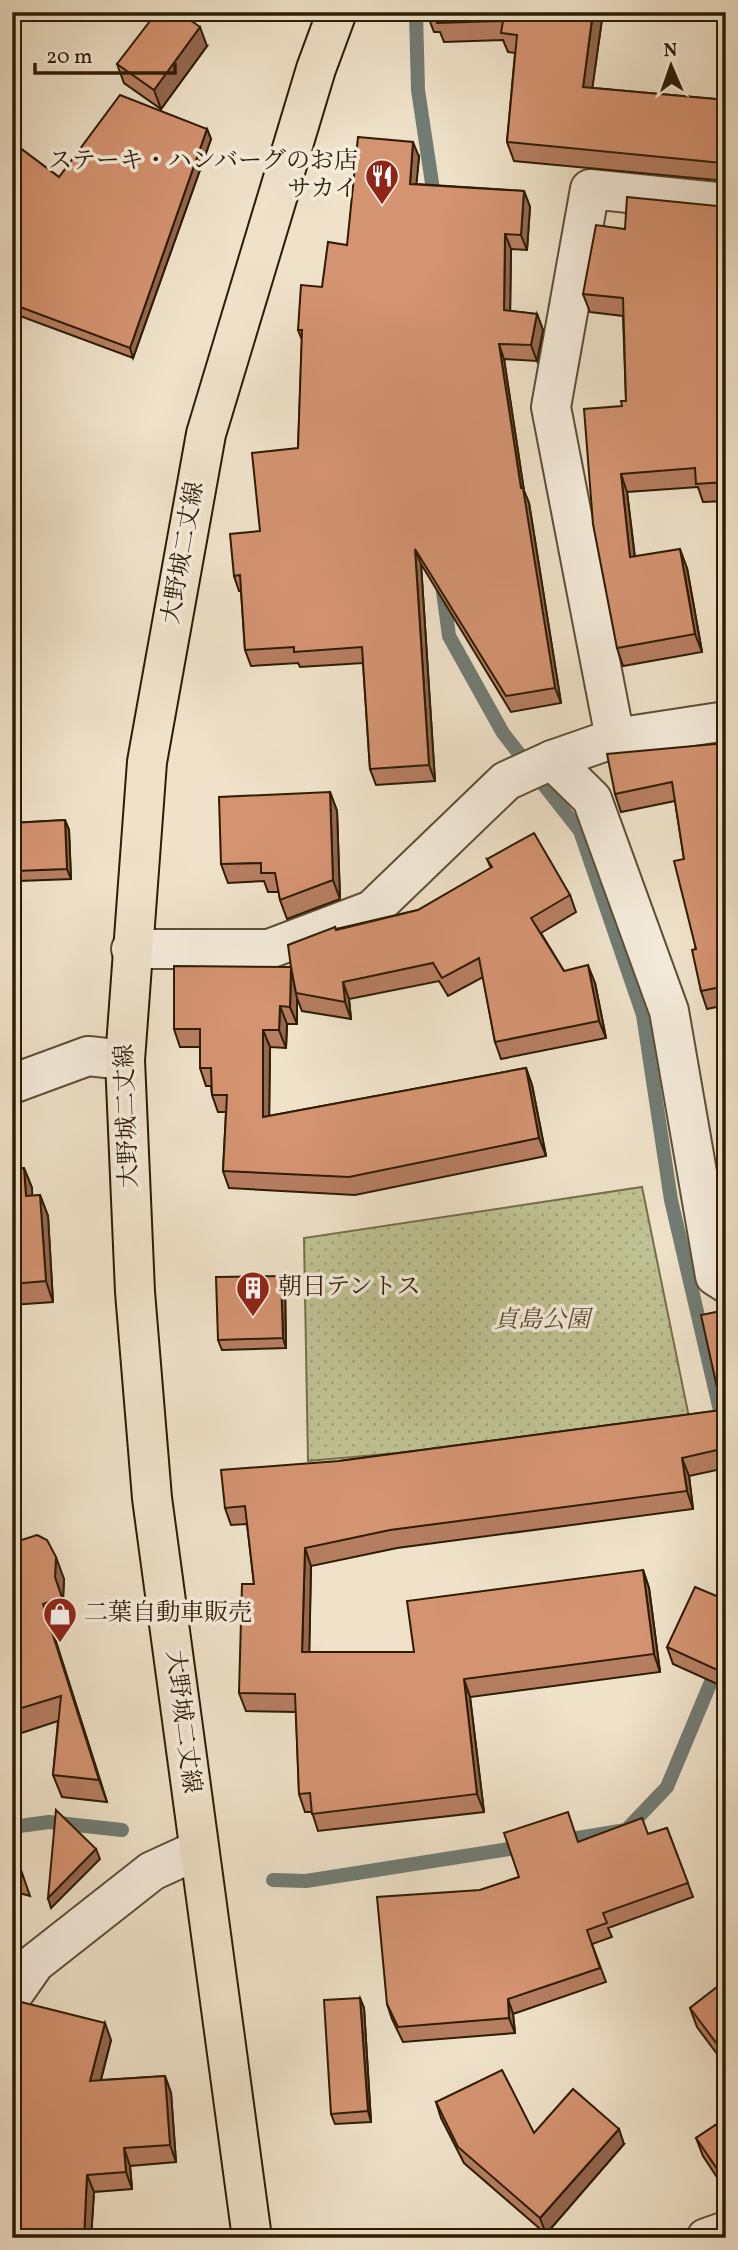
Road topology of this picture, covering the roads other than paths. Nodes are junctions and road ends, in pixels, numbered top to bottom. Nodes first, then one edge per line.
1 (337, 12) edge
2 (726, 203) edge
3 (726, 721) edge
4 (615, 738) junction
5 (552, 760) junction
6 (131, 949) junction
7 (125, 1060) junction
8 (12, 1084) edge
9 (726, 1283) edge
10 (198, 1850) junction
11 (12, 1996) edge
12 (726, 2231) edge
13 (252, 2238) edge
14 (706, 2238) edge

1 - 6 main road, 大野城二丈線
2 - 4 street
3 - 4 street
4 - 5 street
5 - 6 street
5 - 9 street
6 - 7 main road, 大野城二丈線
7 - 8 street
7 - 10 main road, 大野城二丈線
10 - 11 street
10 - 13 main road, 大野城二丈線
12 - 14 street

